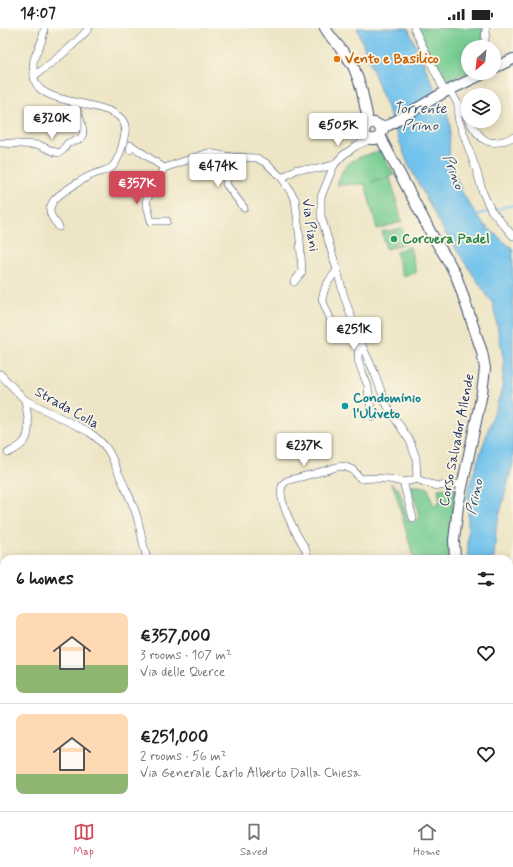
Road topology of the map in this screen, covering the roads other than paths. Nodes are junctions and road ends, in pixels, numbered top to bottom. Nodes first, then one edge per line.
1 (44, 28) edge
2 (89, 28) edge
3 (325, 28) edge
4 (414, 28) edge
5 (486, 28) edge
6 (485, 40) edge
7 (513, 59) edge
8 (501, 65) edge
9 (34, 76) junction
10 (465, 80) edge
11 (446, 92) junction
12 (73, 102) junction
13 (458, 104) junction
14 (461, 109) edge
15 (367, 115) junction
16 (473, 128) edge
17 (365, 130) junction
18 (380, 133) junction
19 (513, 137) edge
20 (0, 143) edge
21 (356, 146) junction
22 (130, 150) dead end
23 (232, 156) junction
24 (334, 165) junction
25 (164, 168) junction
26 (282, 178) junction
27 (244, 208) dead end
28 (167, 221) dead end
29 (59, 227) dead end
30 (513, 236) edge
31 (337, 270) junction
32 (294, 282) dead end
33 (336, 333) dead end
34 (359, 339) junction
35 (0, 374) edge
36 (25, 400) junction
37 (374, 417) dead end
38 (8, 453) dead end
39 (417, 479) junction
40 (403, 482) junction
41 (462, 485) junction
42 (413, 518) dead end
43 (146, 555) edge
44 (307, 555) edge
45 (455, 555) edge

1 - 9 street
2 - 9 street
3 - 15 street
4 - 11 street
5 - 6 street
7 - 8 street
9 - 12 street
10 - 11 street
11 - 13 street
11 - 18 street
12 - 20 street
12 - 29 street
13 - 14 street
13 - 30 street
15 - 17 street
15 - 18 street
16 - 19 street
17 - 18 street
17 - 18 street
17 - 21 street
18 - 21 street
18 - 41 street, Corso Salvador Allende
21 - 24 street
22 - 25 street
23 - 25 street, Via Piani
23 - 26 street, Via Piani
23 - 27 street
24 - 26 street
24 - 31 street
25 - 28 street
26 - 32 street, Via Piani
31 - 33 street
31 - 34 street
34 - 37 street
34 - 39 street
35 - 36 street, Strada Colla
36 - 38 street
36 - 43 street, Strada Colla
39 - 40 street
39 - 41 street
40 - 42 street
40 - 44 street
41 - 45 street, Corso Salvador Allende

